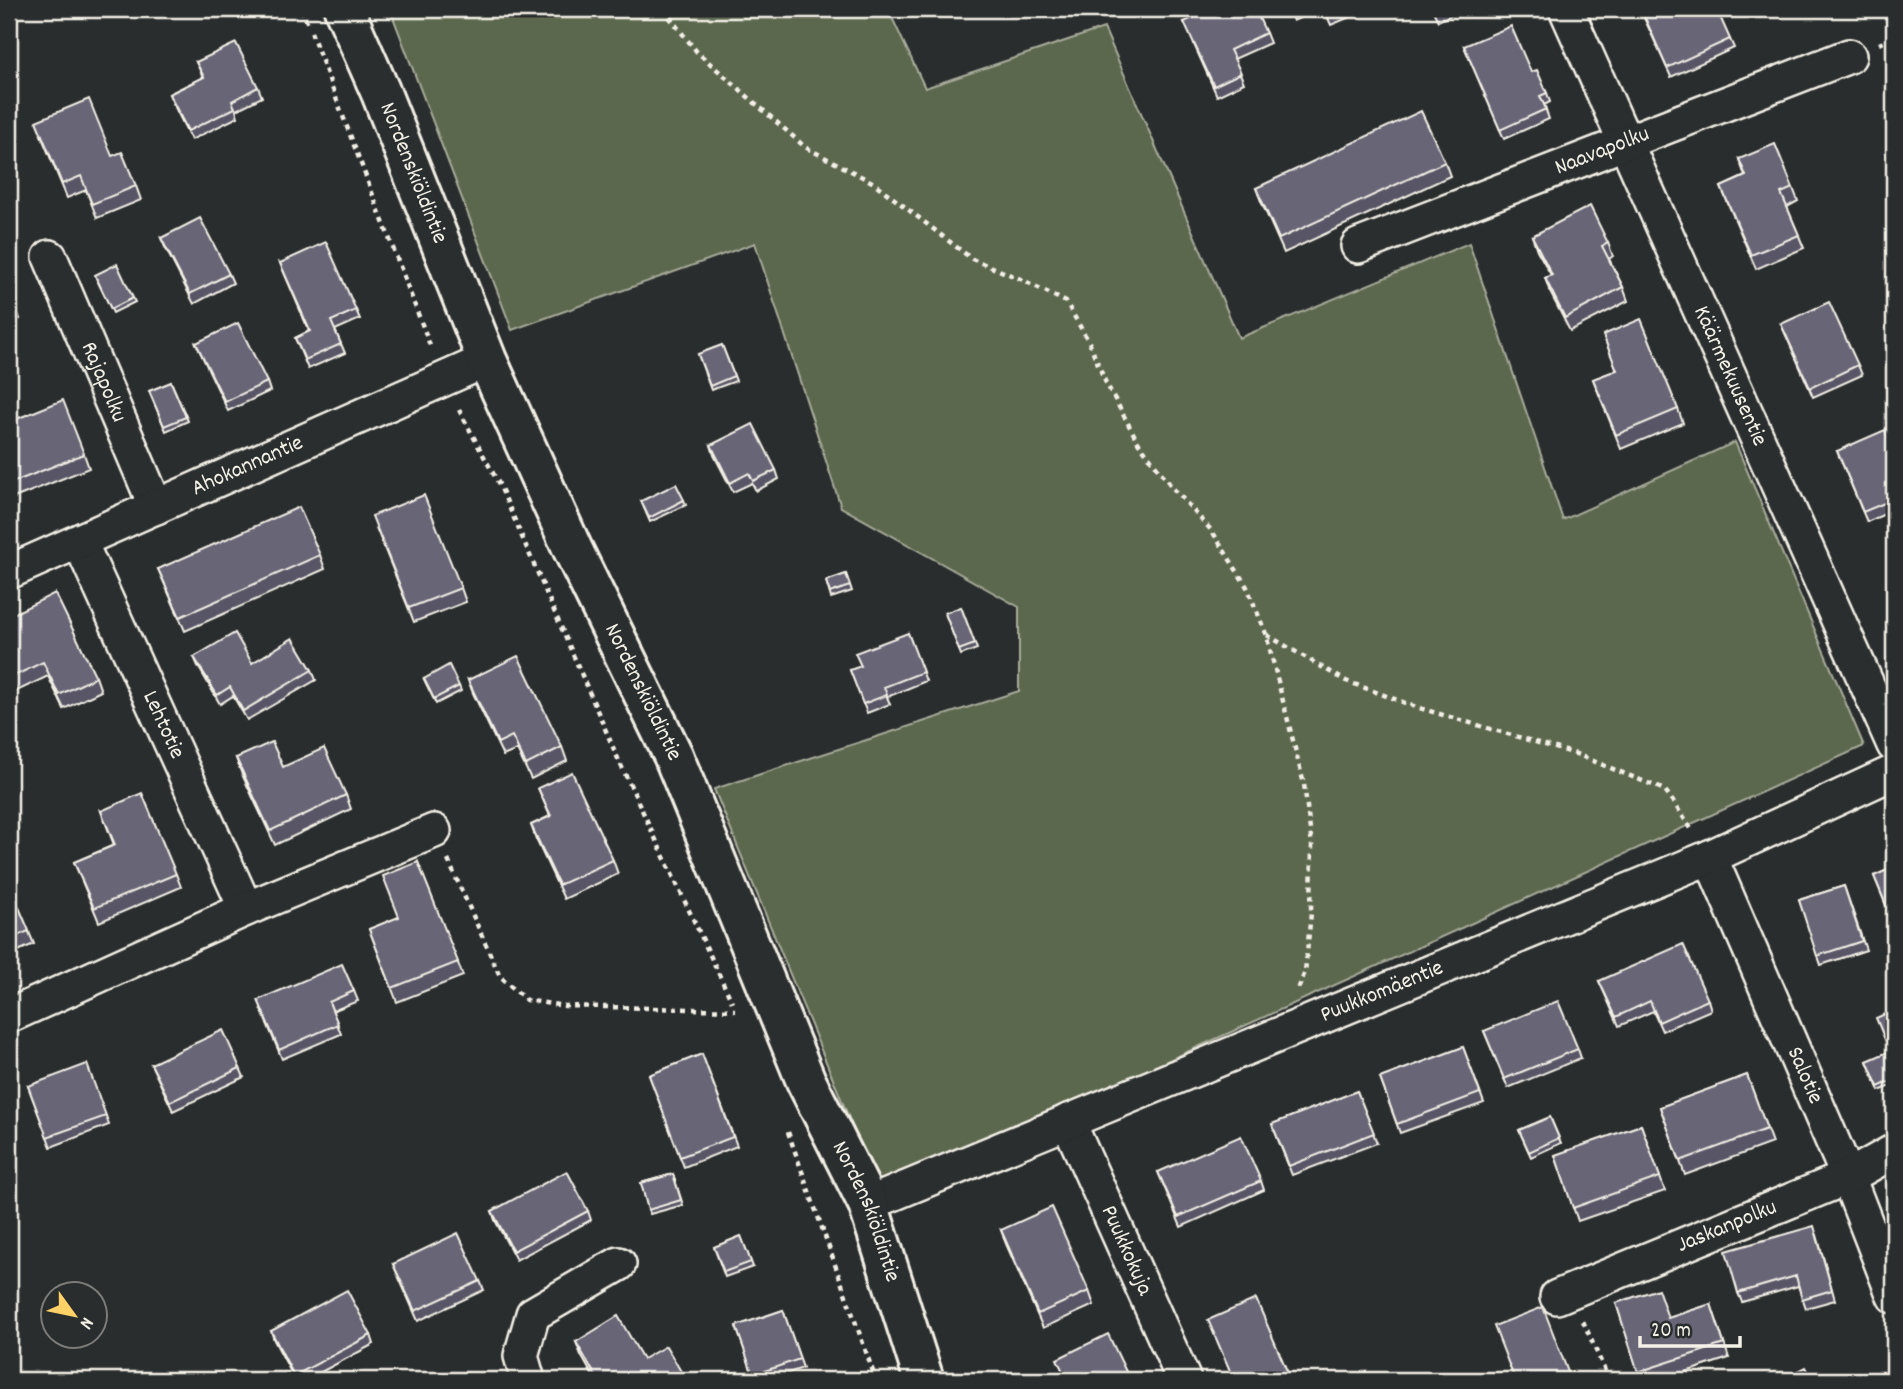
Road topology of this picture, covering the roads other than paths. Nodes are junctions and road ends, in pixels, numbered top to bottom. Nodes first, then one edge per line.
1 (344, 9) edge
2 (1566, 9) edge
3 (1849, 57) dead end
4 (1626, 145) junction
5 (1358, 246) dead end
6 (50, 257) dead end
7 (487, 360) junction
8 (156, 507) junction
9 (80, 542) junction
10 (9, 572) edge
11 (1894, 745) edge
12 (1894, 772) edge
13 (434, 831) road end
14 (1710, 857) junction
15 (246, 909) junction
16 (9, 1016) edge
17 (1068, 1121) junction
18 (1894, 1151) edge
19 (1848, 1177) junction
20 (868, 1204) junction
21 (619, 1264) dead end
22 (1563, 1294) road end
23 (1894, 1296) edge
24 (528, 1380) edge
25 (924, 1380) edge
26 (1184, 1380) edge

1 - 7 main road, Nordenskiöldintie
2 - 4 street, Käärmekuusentie
3 - 4 street, Naavapolku
4 - 5 street, Naavapolku
4 - 11 street, Käärmekuusentie
6 - 8 street, Rajapolku
7 - 8 street, Ahokannantie
7 - 20 main road, Nordenskiöldintie
8 - 9 street, Ahokannantie
9 - 10 street, Ahokannantie
9 - 15 street, Lehtotie
12 - 14 street, Puukkomäentie
13 - 15 street
14 - 17 street, Puukkomäentie
14 - 19 street, Salotie
15 - 16 street
17 - 20 street, Puukkomäentie
17 - 26 street, Puukkokuja
18 - 19 street, Jaskanpolku
19 - 22 street, Jaskanpolku
19 - 23 street, Salotie
20 - 25 main road, Nordenskiöldintie
21 - 24 street

